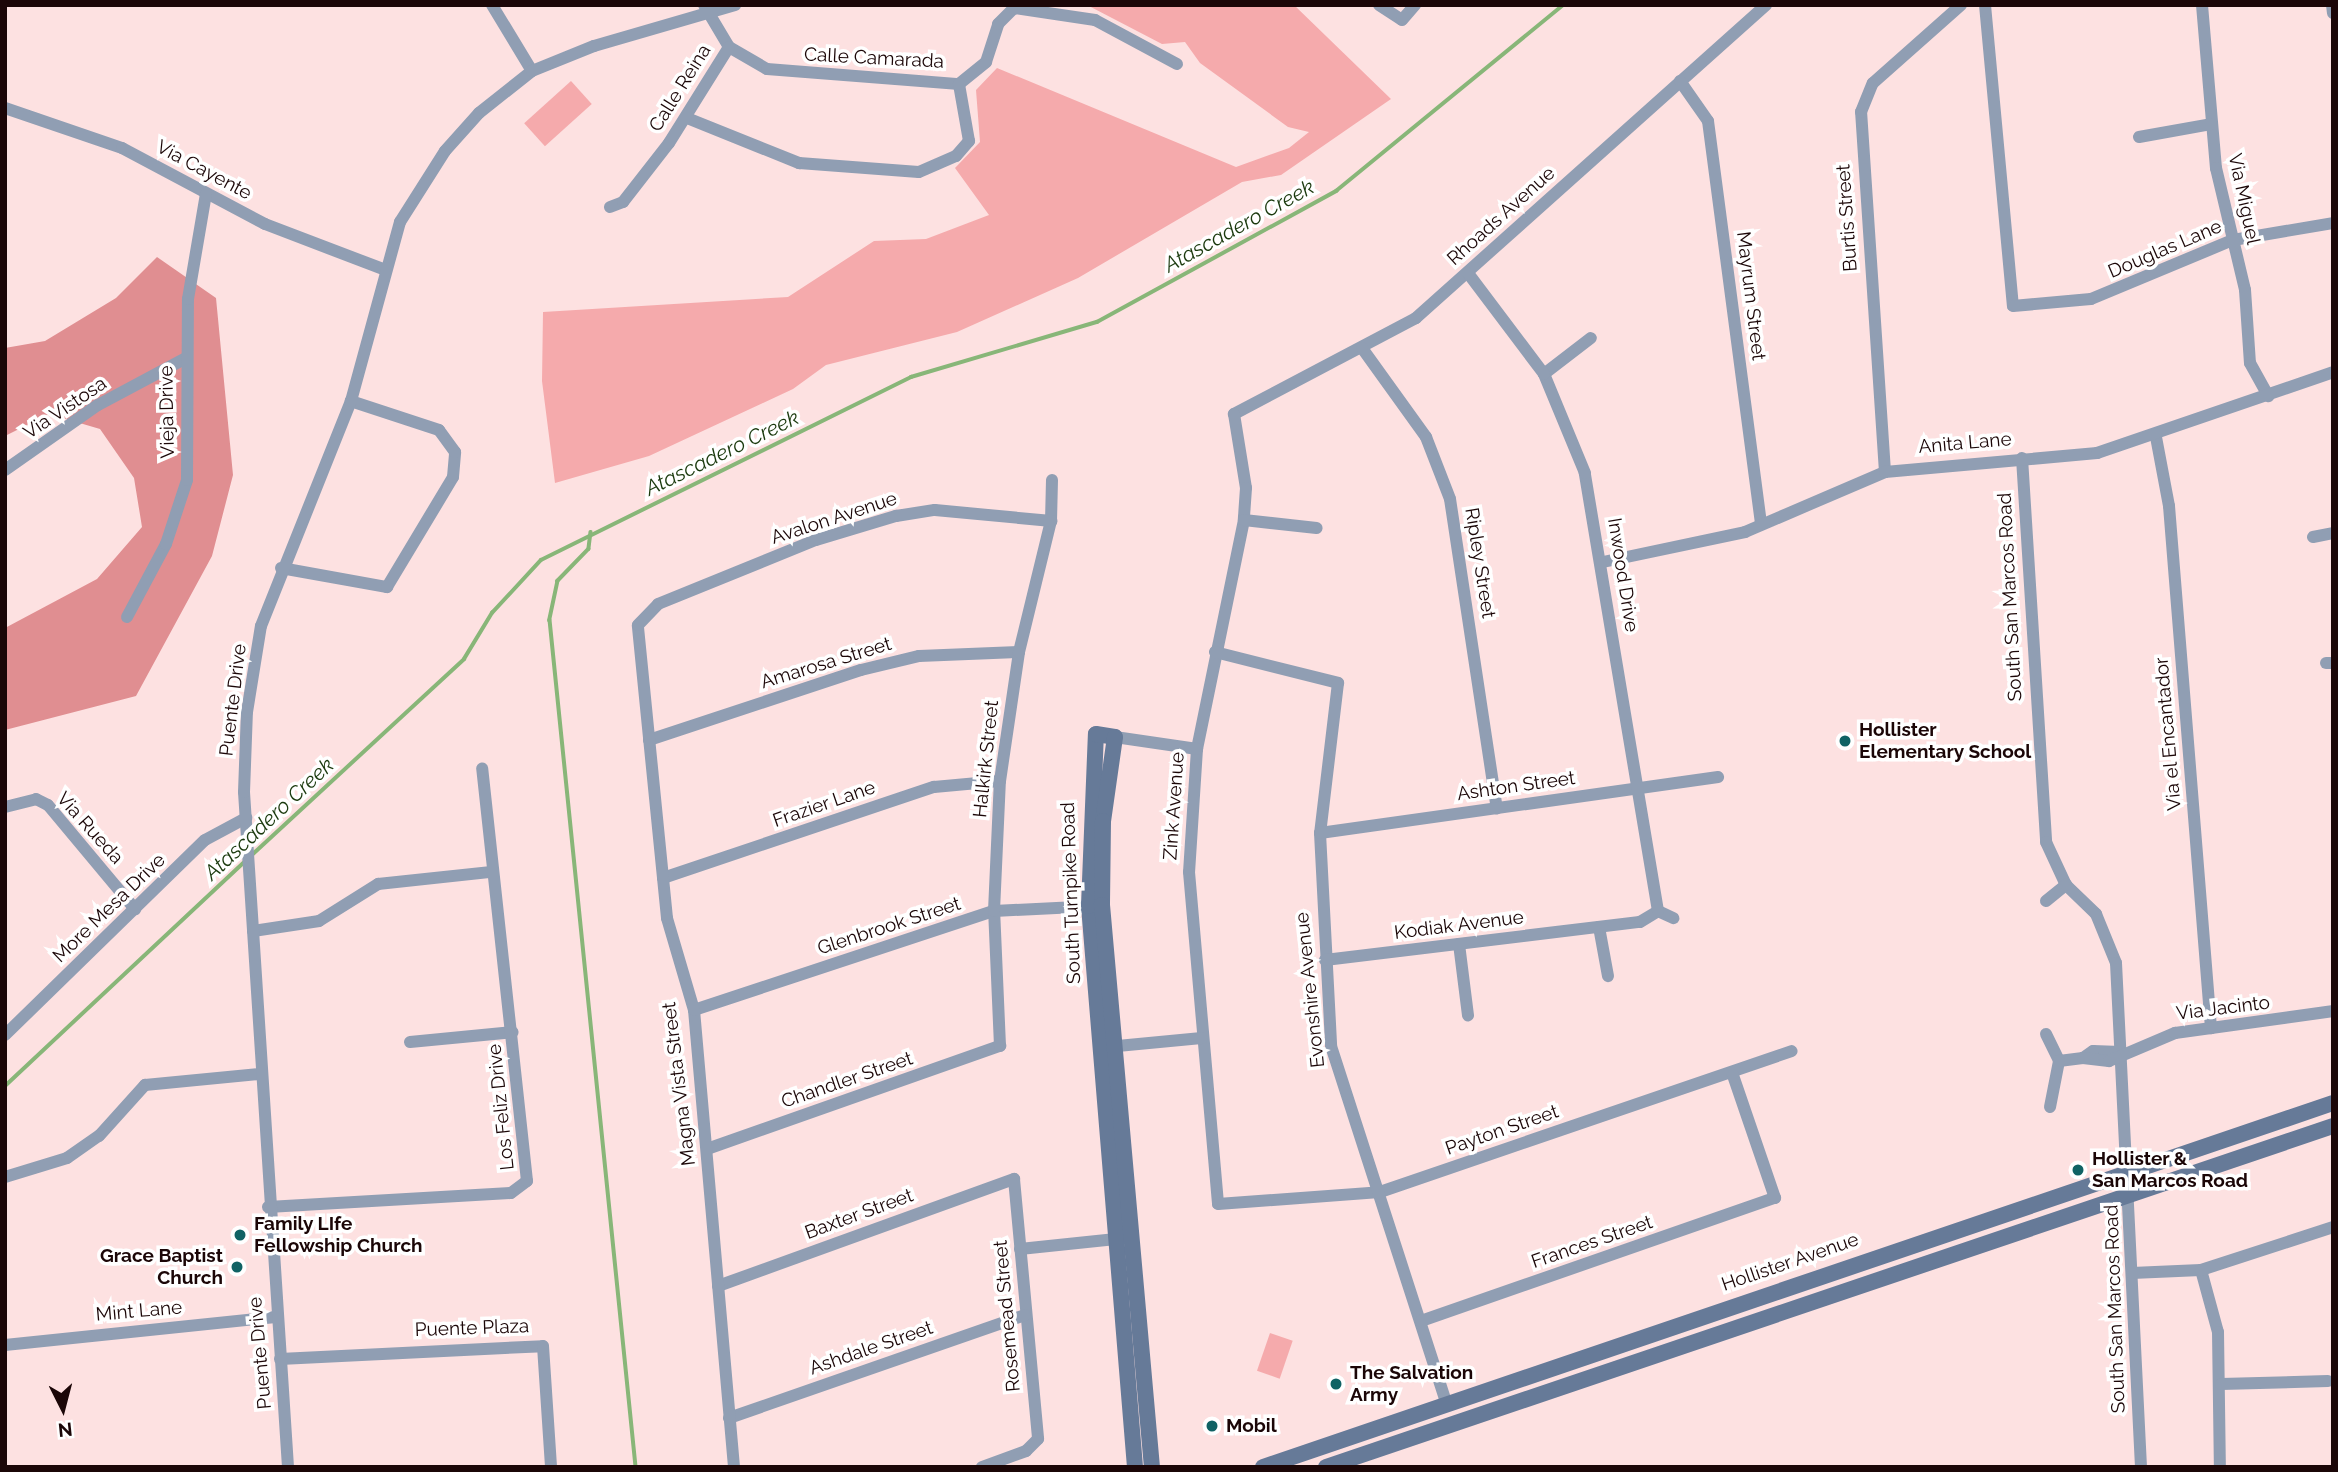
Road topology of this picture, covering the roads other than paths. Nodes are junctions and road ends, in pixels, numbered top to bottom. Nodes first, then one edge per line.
1 (492, 5) edge
2 (736, 5) edge
3 (1379, 5) edge
4 (1415, 5) edge
5 (1766, 5) edge
6 (1961, 5) edge
7 (1985, 5) edge
8 (2202, 5) edge
9 (2332, 5) edge
10 (706, 10) edge
11 (2333, 13) edge
12 (729, 47) junction
13 (1177, 64) dead end
14 (533, 71) junction
15 (1680, 81) junction
16 (959, 84) junction
17 (5, 108) edge
18 (687, 118) junction
19 (2211, 124) junction
20 (2139, 137) dead end
21 (206, 194) junction
22 (610, 207) dead end
23 (2333, 223) edge
24 (2232, 240) junction
25 (383, 270) junction
26 (1468, 273) junction
27 (1591, 338) dead end
28 (1362, 348) junction
29 (184, 359) junction
30 (2333, 372) edge
31 (1544, 374) junction
32 (2268, 396) junction
33 (351, 401) junction
34 (1234, 414) joint
35 (2156, 437) junction
36 (2022, 458) junction
37 (5, 470) edge
38 (1885, 472) junction
39 (1052, 480) dead end
40 (1244, 520) junction
41 (1051, 521) junction
42 (1761, 525) junction
43 (1317, 528) dead end
44 (2333, 533) edge
45 (2313, 537) dead end
46 (1603, 562) junction
47 (281, 568) junction
48 (127, 617) dead end
49 (641, 617) joint
50 (1019, 652) junction
51 (1215, 652) junction
52 (1115, 737) joint
53 (649, 740) junction
54 (1197, 749) junction
55 (482, 768) dead end
56 (1718, 777) dead end
57 (1000, 781) junction
58 (1636, 789) junction
59 (5, 807) edge
60 (1497, 808) junction
61 (246, 818) junction
62 (1320, 833) junction
63 (491, 872) junction
64 (663, 878) junction
65 (2066, 885) junction
66 (2046, 901) dead end
67 (1096, 906) junction
68 (135, 909) junction
69 (994, 911) junction
70 (1657, 913) junction
71 (1673, 918) dead end
72 (1599, 927) junction
73 (253, 932) junction
74 (1459, 944) junction
75 (1325, 960) junction
76 (1608, 976) dead end
77 (694, 1010) junction
78 (2333, 1012) edge
79 (1468, 1015) dead end
80 (2211, 1028) junction
81 (513, 1032) junction
82 (2046, 1034) dead end
83 (5, 1035) edge
84 (1202, 1038) junction
85 (410, 1042) dead end
86 (1000, 1046) joint
87 (1107, 1047) junction
88 (1791, 1051) dead end
89 (2120, 1052) junction
90 (2059, 1062) junction
91 (259, 1074) junction
92 (1733, 1075) junction
93 (2333, 1102) edge
94 (2050, 1107) dead end
95 (2333, 1126) edge
96 (707, 1149) junction
97 (2129, 1172) junction
98 (5, 1177) edge
99 (1014, 1179) joint
100 (521, 1188) junction
101 (1380, 1192) junction
102 (2129, 1193) junction
103 (532, 1197) dead end
104 (1218, 1204) joint
105 (268, 1206) junction
106 (2333, 1227) edge
107 (1123, 1238) junction
108 (1020, 1249) junction
109 (2201, 1270) junction
110 (2132, 1273) junction
111 (718, 1286) junction
112 (1025, 1315) junction
113 (276, 1317) junction
114 (1421, 1321) junction
115 (5, 1345) edge
116 (280, 1359) junction
117 (2328, 1381) dead end
118 (2221, 1384) junction
119 (1446, 1402) junction
120 (729, 1418) junction
121 (288, 1467) edge
122 (551, 1467) edge
123 (734, 1467) edge
124 (982, 1467) edge
125 (1135, 1467) edge
126 (1153, 1467) edge
127 (1263, 1467) edge
128 (1326, 1467) edge
129 (2141, 1467) edge
130 (2220, 1467) edge

1 - 14 street
2 - 10 street
3 - 4 street
5 - 15 street, Rhoads Avenue
6 - 38 street, Burtis Street
7 - 24 street, Douglas Lane
8 - 19 street, Via Miguel
9 - 11 street
10 - 12 street, Calle Reina
10 - 14 street
12 - 16 street, Calle Camarada
12 - 18 street, Calle Reina
13 - 16 street, Calle Camarada
14 - 25 street, Puente Drive
15 - 26 street, Rhoads Avenue
15 - 42 street, Mayrum Street
16 - 18 street
17 - 21 street, Via Cayente
18 - 22 street, Calle Reina
19 - 20 street
19 - 24 street, Via Miguel
21 - 25 street, Via Cayente
21 - 29 street, Vieja Drive
23 - 24 street, Douglas Lane
24 - 32 street, Via Miguel
25 - 33 street, Puente Drive
26 - 28 street, Rhoads Avenue
26 - 31 street, Inwood Drive
27 - 31 street
28 - 34 street, Rhoads Avenue
28 - 60 street, Ripley Street
29 - 37 street, Via Vistosa
29 - 48 street, Vieja Drive
30 - 32 street, Anita Lane
31 - 46 street, Inwood Drive
32 - 35 street, Anita Lane
33 - 47 street, Puente Drive
33 - 47 street
34 - 40 street, Zink Avenue
35 - 36 street, Anita Lane
35 - 80 street, Via el Encantador
36 - 38 street, Anita Lane
36 - 65 street, South San Marcos Road
38 - 42 street, Anita Lane
39 - 41 street, Halkirk Street
40 - 43 street
40 - 51 street, Zink Avenue
41 - 49 street, Avalon Avenue
41 - 50 street, Halkirk Street
42 - 46 street, Anita Lane
44 - 45 street
46 - 58 street, Inwood Drive
47 - 61 street, Puente Drive
49 - 53 street, Magna Vista Street
50 - 53 street, Amarosa Street
50 - 57 street, Halkirk Street
51 - 54 street, Zink Avenue
51 - 62 street, Evonshire Avenue
52 - 54 street
52 - 67 main road, South Turnpike Road
53 - 64 street, Magna Vista Street
54 - 84 street, Zink Avenue
55 - 63 street, Los Feliz Drive
56 - 58 street, Ashton Street
57 - 64 street, Frazier Lane
57 - 69 street, Halkirk Street
58 - 60 street, Ashton Street
58 - 70 street, Inwood Drive
59 - 68 street, Via Rueda
60 - 62 street, Ashton Street
61 - 68 street, More Mesa Drive
61 - 73 street, Puente Drive
62 - 75 street, Evonshire Avenue
63 - 73 street
63 - 81 street, Los Feliz Drive
64 - 77 street, Magna Vista Street
65 - 66 street
65 - 89 street, South San Marcos Road
67 - 69 street, Glenbrook Street
67 - 87 main road, South Turnpike Road
68 - 83 street, More Mesa Drive
69 - 77 street, Glenbrook Street
69 - 86 street, Halkirk Street
70 - 71 street
70 - 72 street, Kodiak Avenue
72 - 74 street, Kodiak Avenue
72 - 76 street
73 - 91 street, Puente Drive
74 - 75 street, Kodiak Avenue
74 - 79 street
75 - 101 street, Evonshire Avenue
77 - 96 street, Magna Vista Street
78 - 80 street, Via Jacinto
80 - 89 street, Via Jacinto
81 - 85 street
81 - 100 street, Los Feliz Drive
82 - 90 street
84 - 87 street
84 - 104 street, Zink Avenue
86 - 96 street, Chandler Street
87 - 107 main road, South Turnpike Road
88 - 92 street, Payton Street
89 - 90 street, Via Jacinto
89 - 97 street, South San Marcos Road
90 - 94 street
91 - 98 street
91 - 105 street, Puente Drive
92 - 101 street, Payton Street
92 - 114 street, Frances Street
93 - 97 main road, Hollister Avenue
95 - 102 main road
96 - 111 street, Magna Vista Street
97 - 102 street, South San Marcos Road
97 - 119 main road, Hollister Avenue
99 - 108 street, Rosemead Street
99 - 111 street, Baxter Street
100 - 103 street
100 - 105 street, Los Feliz Drive
101 - 104 street, Payton Street
101 - 114 street, Evonshire Avenue
102 - 110 street, South San Marcos Road
102 - 128 main road
105 - 113 street, Puente Drive
106 - 109 street
107 - 108 street
107 - 125 main road, South Turnpike Road
107 - 126 main road, South Turnpike Road
108 - 112 street, Rosemead Street
109 - 110 street
109 - 118 street
110 - 129 street, South San Marcos Road
111 - 120 street, Magna Vista Street
112 - 120 street, Ashdale Street
112 - 124 street, Rosemead Street
113 - 115 street, Mint Lane
113 - 116 street, Puente Drive
114 - 119 street, Evonshire Avenue
116 - 121 street, Puente Drive
116 - 122 street, Puente Plaza
117 - 118 street
118 - 130 street
119 - 127 main road, Hollister Avenue
120 - 123 street, Magna Vista Street

